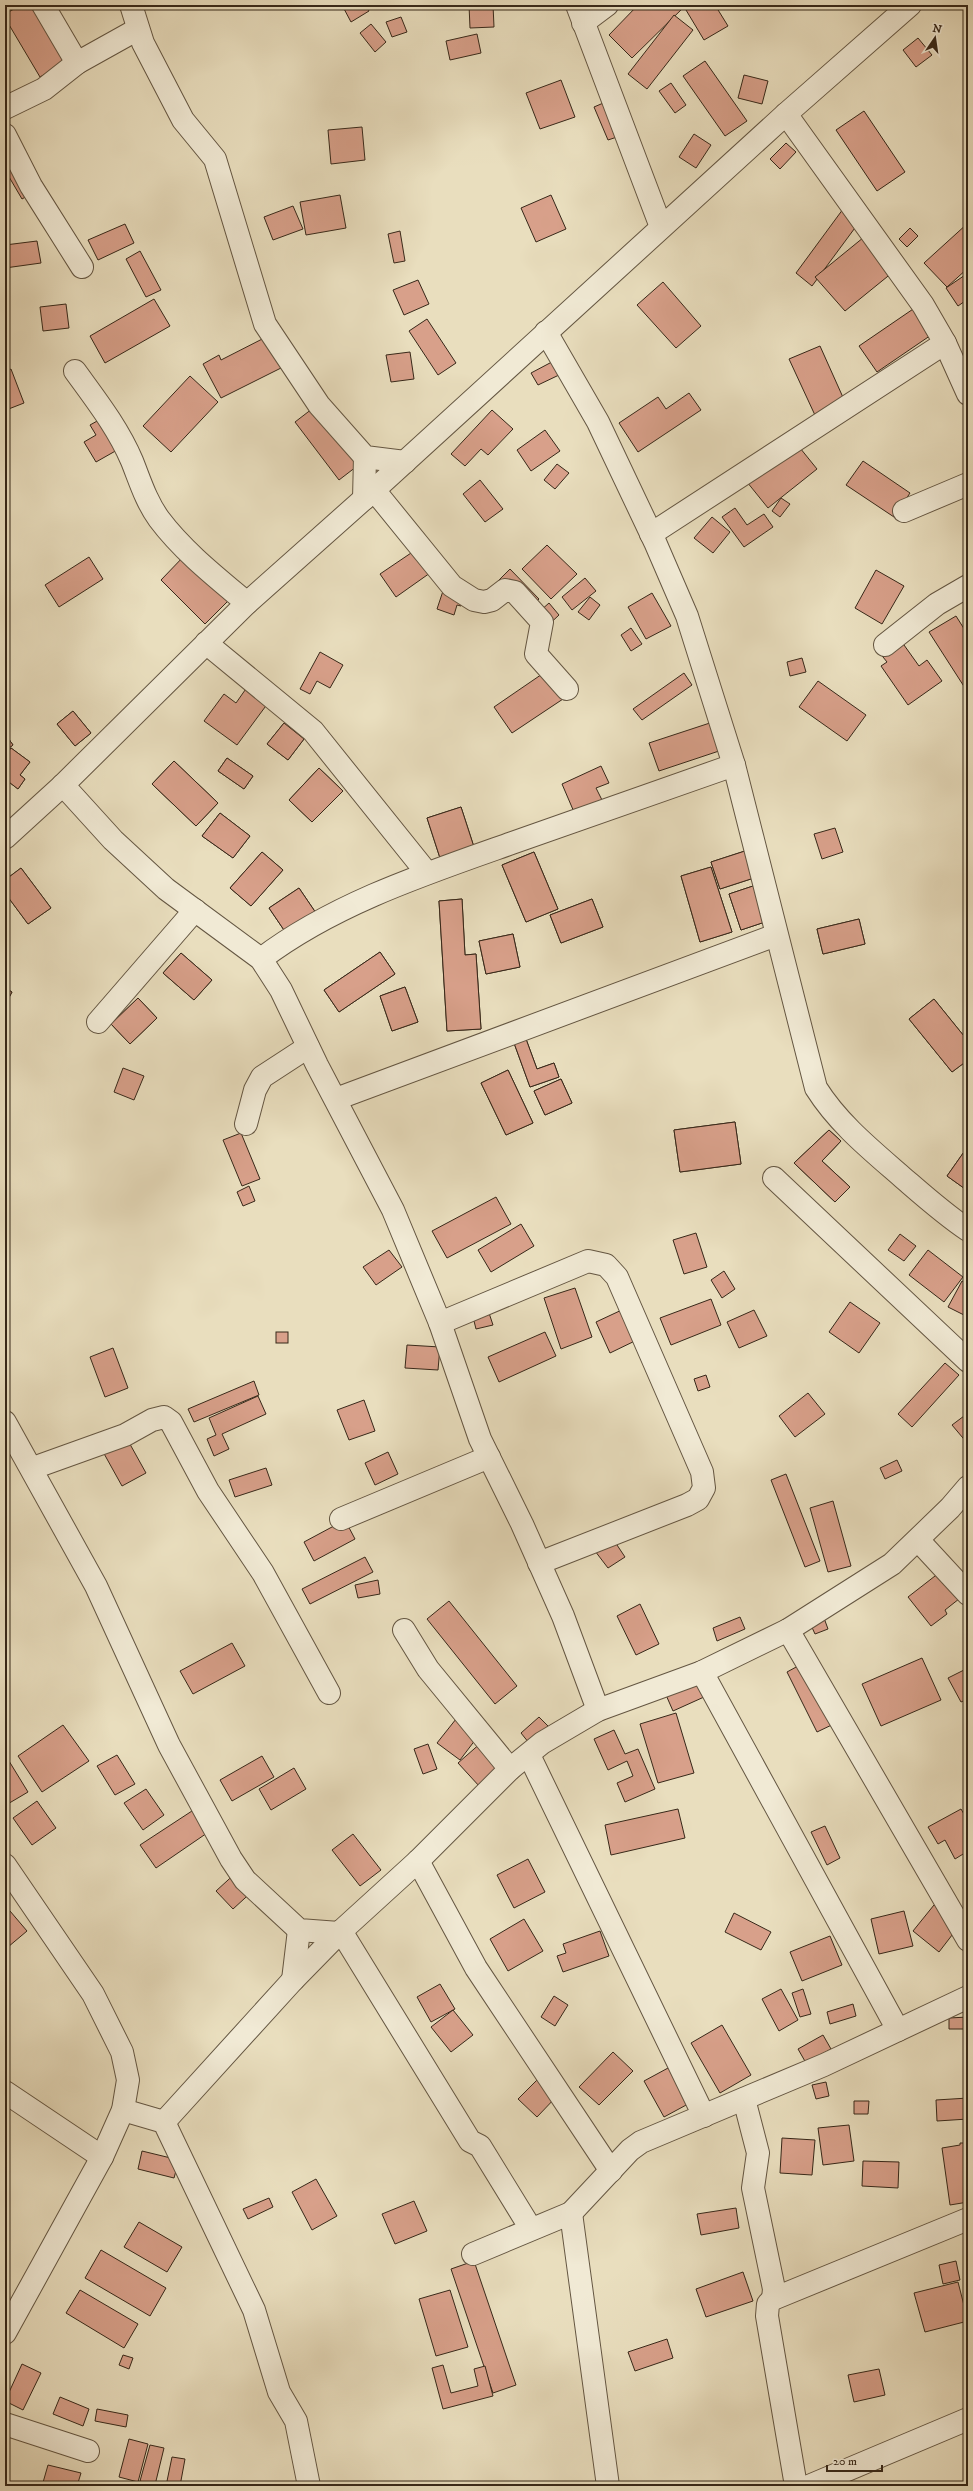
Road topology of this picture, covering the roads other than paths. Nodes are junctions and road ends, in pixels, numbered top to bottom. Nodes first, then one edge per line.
1 (43, 5) edge
2 (131, 5) edge
3 (607, 5) edge
4 (910, 5) edge
5 (580, 14) edge
6 (138, 29) junction
7 (77, 63) junction
8 (5, 108) edge
9 (786, 114) junction
10 (5, 135) edge
11 (661, 227) junction
12 (82, 267) dead end
13 (546, 332) junction
14 (945, 343) junction
15 (74, 371) dead end
16 (968, 394) edge
17 (365, 457) junction
18 (405, 462) junction
19 (968, 484) edge
20 (369, 495) junction
21 (904, 511) dead end
22 (651, 534) junction
23 (968, 586) edge
24 (247, 602) junction
25 (206, 642) junction
26 (885, 645) dead end
27 (567, 689) dead end
28 (734, 765) junction
29 (64, 785) junction
30 (6, 833) edge
31 (427, 873) junction
32 (195, 910) junction
33 (776, 935) junction
34 (260, 959) junction
35 (98, 1022) dead end
36 (308, 1047) junction
37 (336, 1099) junction
38 (246, 1124) dead end
39 (774, 1178) dead end
40 (968, 1230) edge
41 (440, 1323) junction
42 (968, 1361) edge
43 (5, 1422) edge
44 (489, 1457) junction
45 (32, 1468) junction
46 (968, 1487) edge
47 (341, 1519) dead end
48 (918, 1540) junction
49 (539, 1563) junction
50 (968, 1594) edge
51 (404, 1630) dead end
52 (788, 1630) junction
53 (702, 1672) junction
54 (329, 1693) dead end
55 (598, 1710) junction
56 (529, 1756) junction
57 (510, 1769) junction
58 (418, 1861) junction
59 (5, 1865) edge
60 (299, 1930) junction
61 (340, 1932) junction
62 (968, 1940) edge
63 (293, 1980) junction
64 (968, 1998) edge
65 (898, 2030) junction
66 (5, 2092) edge
67 (744, 2099) junction
68 (123, 2110) junction
69 (704, 2116) junction
70 (164, 2122) junction
71 (102, 2157) junction
72 (612, 2171) junction
73 (571, 2213) junction
74 (968, 2219) edge
75 (530, 2229) junction
76 (473, 2254) dead end
77 (773, 2299) junction
78 (11, 2308) edge
79 (5, 2333) edge
80 (968, 2419) edge
81 (5, 2424) edge
82 (88, 2451) dead end
83 (309, 2486) edge
84 (608, 2486) edge
85 (796, 2486) edge
86 (809, 2486) edge

1 - 7 street
2 - 6 street
3 - 5 street
4 - 9 street
5 - 11 street
6 - 7 street
6 - 17 street
7 - 8 street
9 - 11 street
9 - 14 street
10 - 12 street
11 - 13 street
13 - 18 street
13 - 22 street
14 - 16 street
14 - 22 street
15 - 24 street
17 - 18 street
17 - 20 street
18 - 20 street
19 - 21 street
20 - 24 street
20 - 27 street
22 - 28 street
23 - 26 street
24 - 25 street
25 - 29 street
25 - 31 street
28 - 31 street
28 - 33 street
29 - 30 street
29 - 32 street
31 - 34 street
32 - 34 street
32 - 35 street
33 - 37 street
33 - 40 street
34 - 36 street
36 - 37 street
36 - 38 street
37 - 41 street
39 - 42 street
41 - 44 street
41 - 49 street
43 - 45 street
44 - 47 street
44 - 49 street
45 - 54 street
45 - 60 street
46 - 48 street
48 - 50 street
48 - 52 street
49 - 55 street
51 - 57 street
52 - 53 street
52 - 62 street
53 - 55 street
53 - 65 street
55 - 56 street
56 - 57 street
56 - 69 street
57 - 58 street
58 - 61 street
58 - 72 street
59 - 68 street
60 - 61 street
60 - 63 street
61 - 63 street
61 - 75 street
63 - 70 street
64 - 65 street
65 - 67 street
66 - 71 street
67 - 69 street
67 - 77 street
68 - 70 street
68 - 71 street
69 - 72 street
70 - 83 street
71 - 78 street
72 - 73 street
73 - 75 street
73 - 84 street
74 - 77 street
75 - 76 street
77 - 85 street
78 - 79 street
80 - 86 street
81 - 82 street

